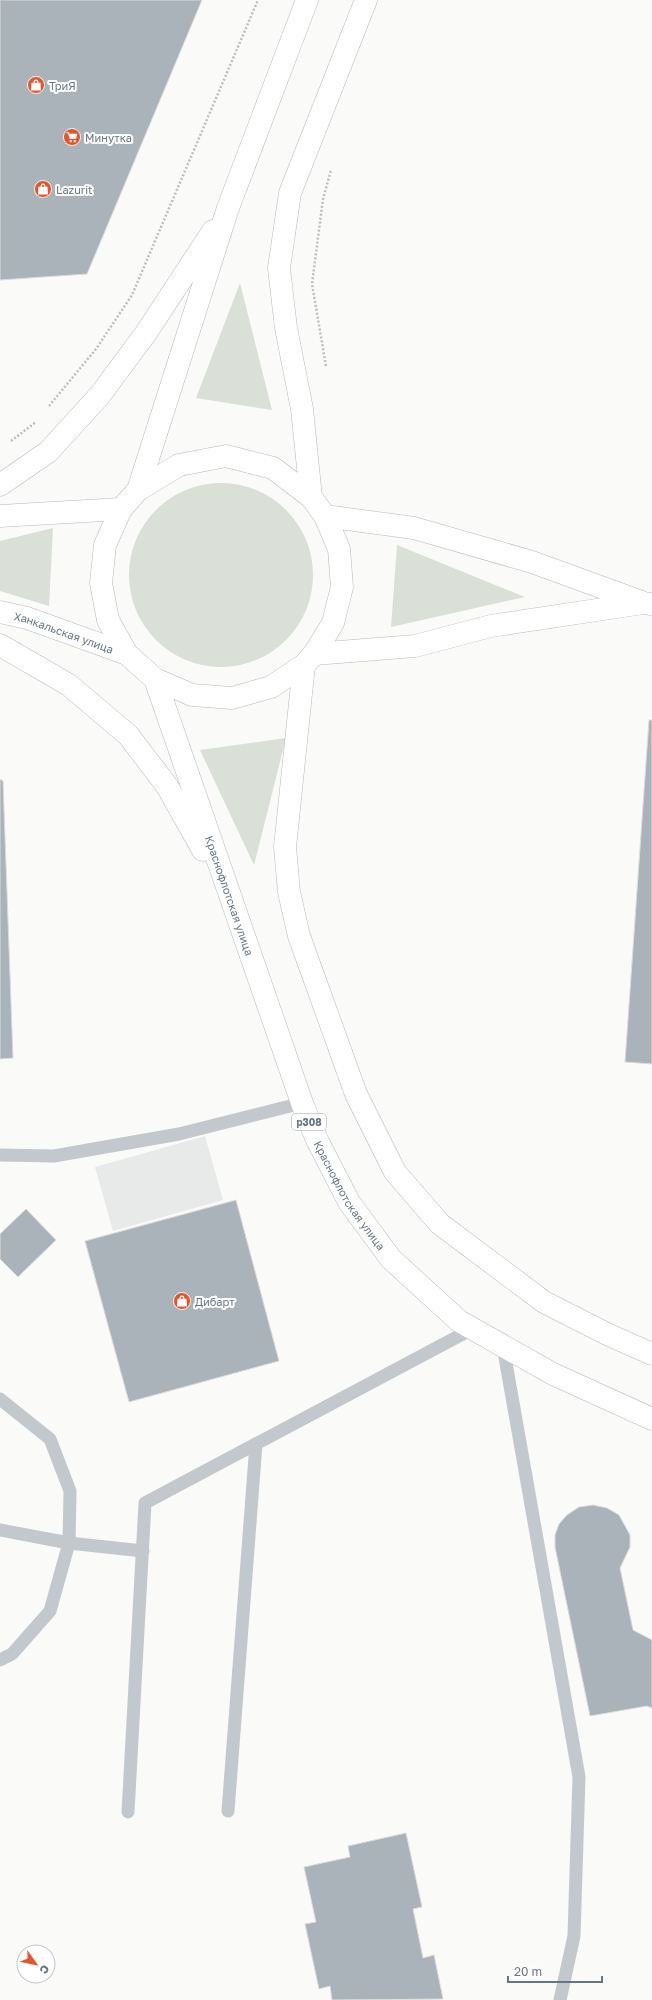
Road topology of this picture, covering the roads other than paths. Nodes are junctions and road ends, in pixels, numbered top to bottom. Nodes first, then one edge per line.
1 (307, 0) edge
2 (366, 0) edge
3 (228, 208) junction
4 (0, 485) edge
5 (138, 490) junction
6 (311, 497) junction
7 (121, 509) junction
8 (0, 516) edge
9 (325, 516) junction
10 (647, 603) edge
11 (0, 612) edge
12 (0, 645) edge
13 (127, 654) junction
14 (309, 660) junction
15 (155, 679) junction
16 (231, 900) junction
17 (302, 1103) junction
18 (0, 1155) edge
19 (472, 1329) junction
20 (503, 1346) junction
21 (652, 1354) edge
22 (0, 1399) edge
23 (652, 1419) edge
24 (256, 1444) junction
25 (0, 1530) edge
26 (69, 1542) junction
27 (143, 1551) junction
28 (0, 1660) edge
29 (228, 1811) dead end
30 (128, 1812) dead end
31 (560, 2000) edge

1 - 3 main road
2 - 6 main road
3 - 4 main road
3 - 5 main road
5 - 6 main road
5 - 7 main road
6 - 9 main road
7 - 8 main road
7 - 13 main road
9 - 10 main road
9 - 14 main road
10 - 14 main road
11 - 13 main road, Ханкальская улица
12 - 16 main road
13 - 15 main road
14 - 15 main road
14 - 21 main road
15 - 16 main road, Краснофлотская улица / p308
16 - 17 main road, Краснофлотская улица / p308
17 - 18 lane
17 - 19 main road, Краснофлотская улица / p308
19 - 20 main road, Краснофлотская улица / p308
19 - 24 lane
20 - 23 main road, Краснофлотская улица / p308
20 - 31 lane
22 - 26 lane
24 - 27 lane
24 - 29 lane
25 - 26 lane
26 - 27 lane
26 - 28 lane
27 - 30 lane

